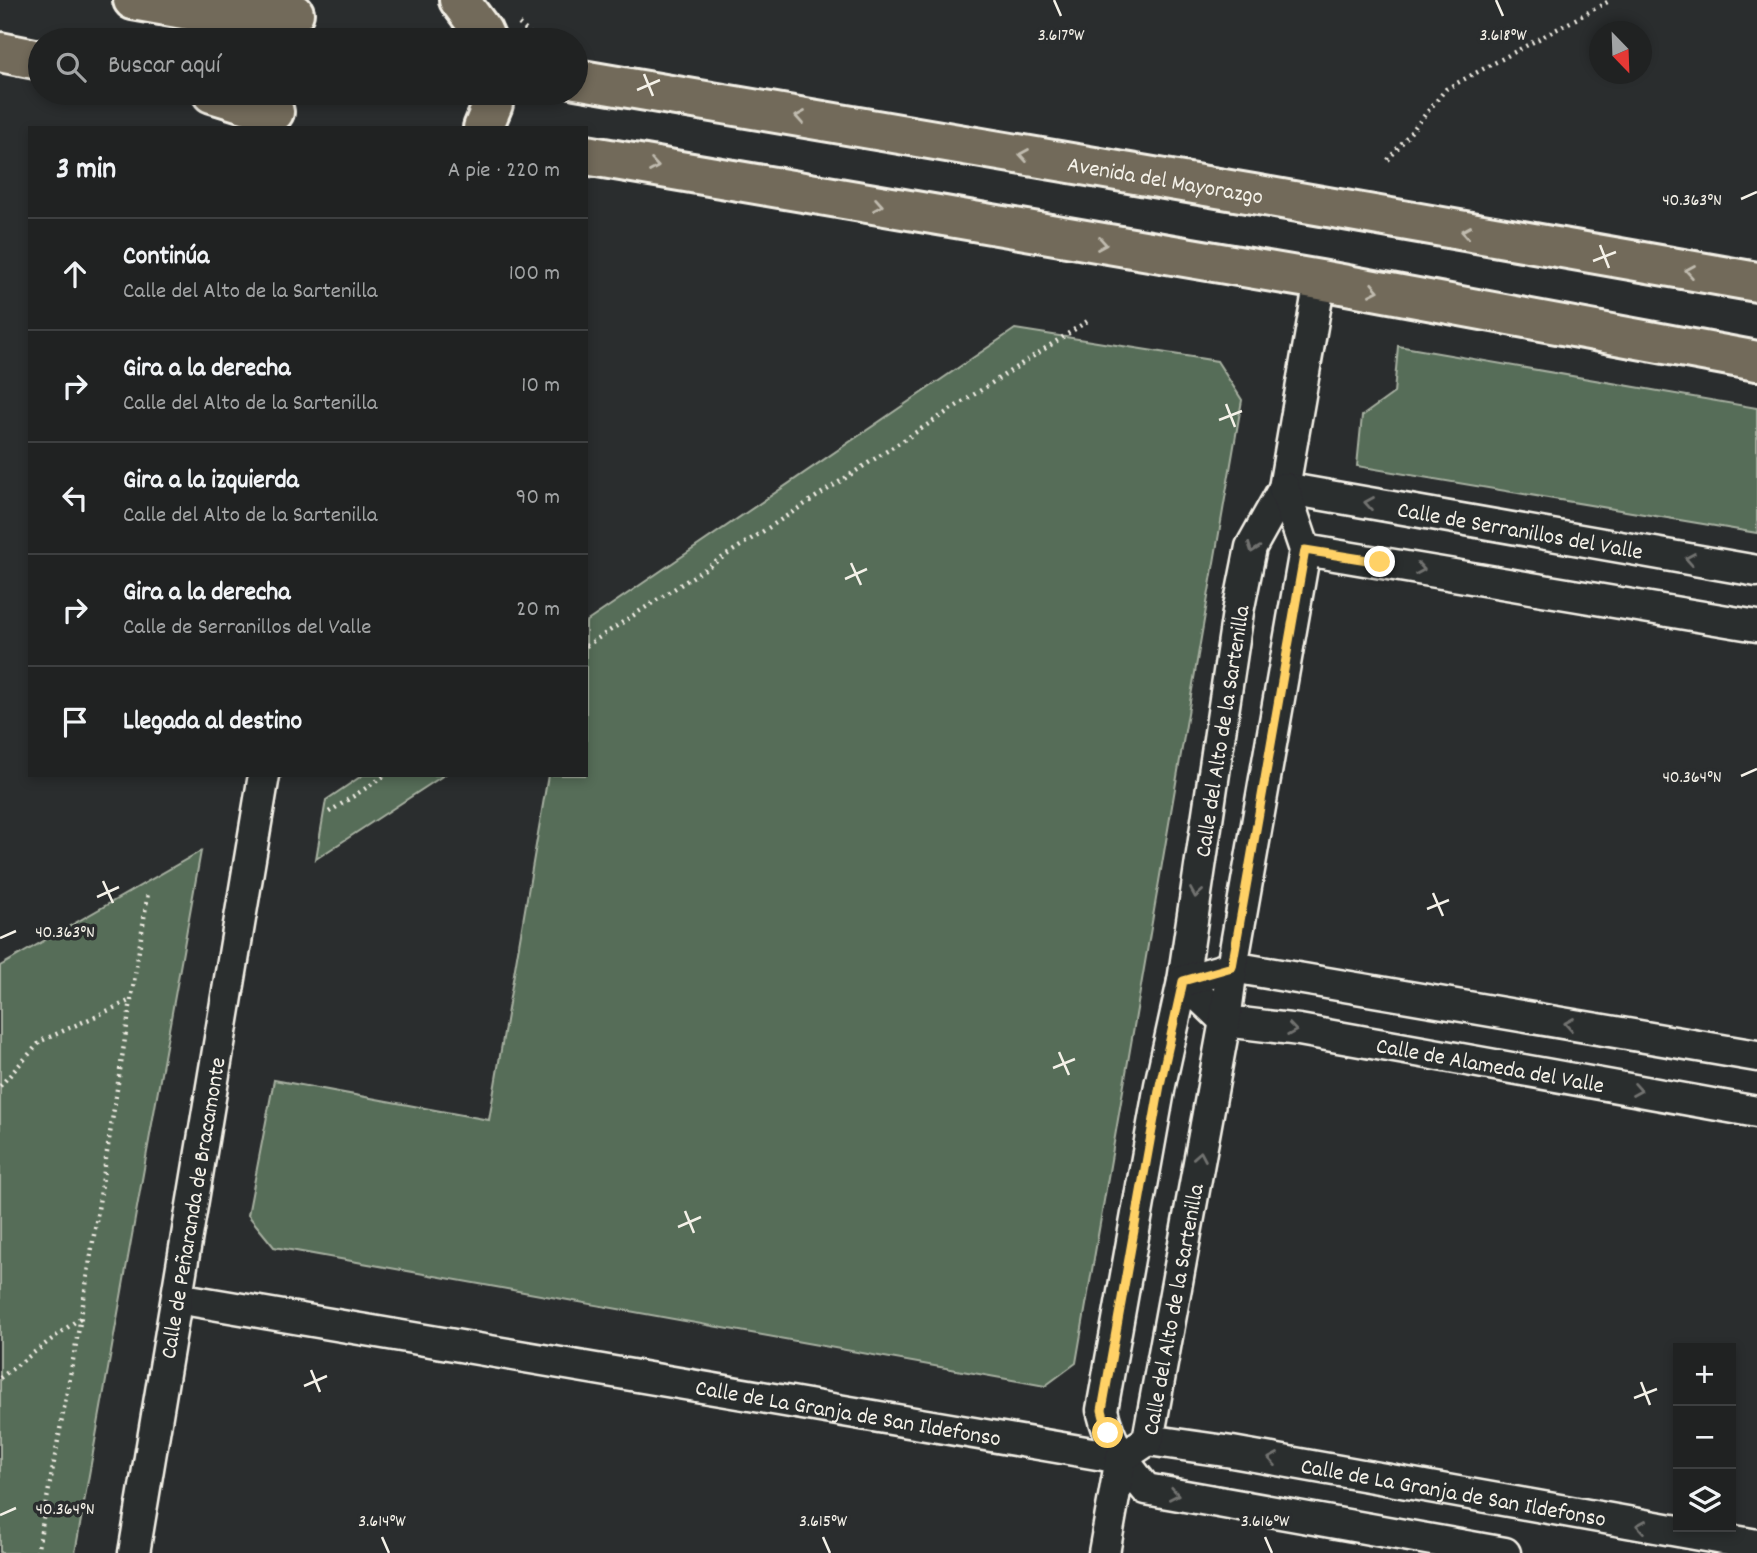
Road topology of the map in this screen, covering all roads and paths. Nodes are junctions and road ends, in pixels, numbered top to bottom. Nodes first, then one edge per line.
1 (133, 0) edge
2 (459, 0) edge
3 (1611, 0) edge
4 (294, 18) edge
5 (480, 28) edge
6 (0, 52) edge
7 (28, 58) edge
8 (588, 81) edge
9 (255, 105) edge
10 (493, 105) edge
11 (276, 111) edge
12 (484, 126) edge
13 (588, 155) edge
14 (1388, 160) dead end
15 (1320, 280) junction
16 (1757, 282) edge
17 (1089, 320) dead end
18 (1757, 361) edge
19 (1284, 488) junction
20 (1305, 550) junction
21 (1757, 571) edge
22 (1757, 626) edge
23 (588, 645) edge
24 (264, 777) edge
25 (383, 777) edge
26 (329, 812) dead end
27 (148, 893) dead end
28 (1232, 967) junction
29 (1183, 981) junction
30 (130, 1001) junction
31 (1225, 1021) junction
32 (1757, 1056) edge
33 (0, 1086) edge
34 (1757, 1112) edge
35 (177, 1298) junction
36 (81, 1317) junction
37 (0, 1378) edge
38 (1148, 1440) junction
39 (1121, 1458) junction
40 (1757, 1545) edge
41 (37, 1553) edge
42 (134, 1553) edge
43 (1104, 1553) edge
44 (1505, 1553) edge

1 - 4 main road
2 - 5 main road
3 - 14 path
6 - 7 main road
16 -> 8 main road, Avenida del Mayorazgo
9 - 11 main road
10 - 12 main road
13 -> 15 main road
15 -> 18 main road
15 - 19 street, Calle del Alto de la Sartenilla
17 - 23 path
19 - 20 street, Calle del Alto de la Sartenilla
21 -> 19 street, Calle de Serranillos del Valle
19 -> 29 street, Calle del Alto de la Sartenilla
20 -> 22 street
20 - 28 street, Calle del Alto de la Sartenilla
24 - 35 street, Calle de Peñaranda de Bracamonte
25 - 26 path
27 - 30 path
28 - 29 street
28 - 31 street, Calle del Alto de la Sartenilla
32 -> 28 street
29 - 31 street
29 - 39 street, Calle del Alto de la Sartenilla
30 - 33 path
30 - 36 path
31 -> 34 street, Calle de Alameda del Valle
38 -> 31 street, Calle del Alto de la Sartenilla
35 - 39 street, Calle de La Granja de San Ildefonso
35 - 42 street, Calle de Peñaranda de Bracamonte
36 - 37 path
36 - 41 path
38 - 39 street, Calle del Alto de la Sartenilla
40 -> 38 street, Calle de La Granja de San Ildefonso
39 - 43 street, Calle del Alto de la Sartenilla
39 -> 44 street

